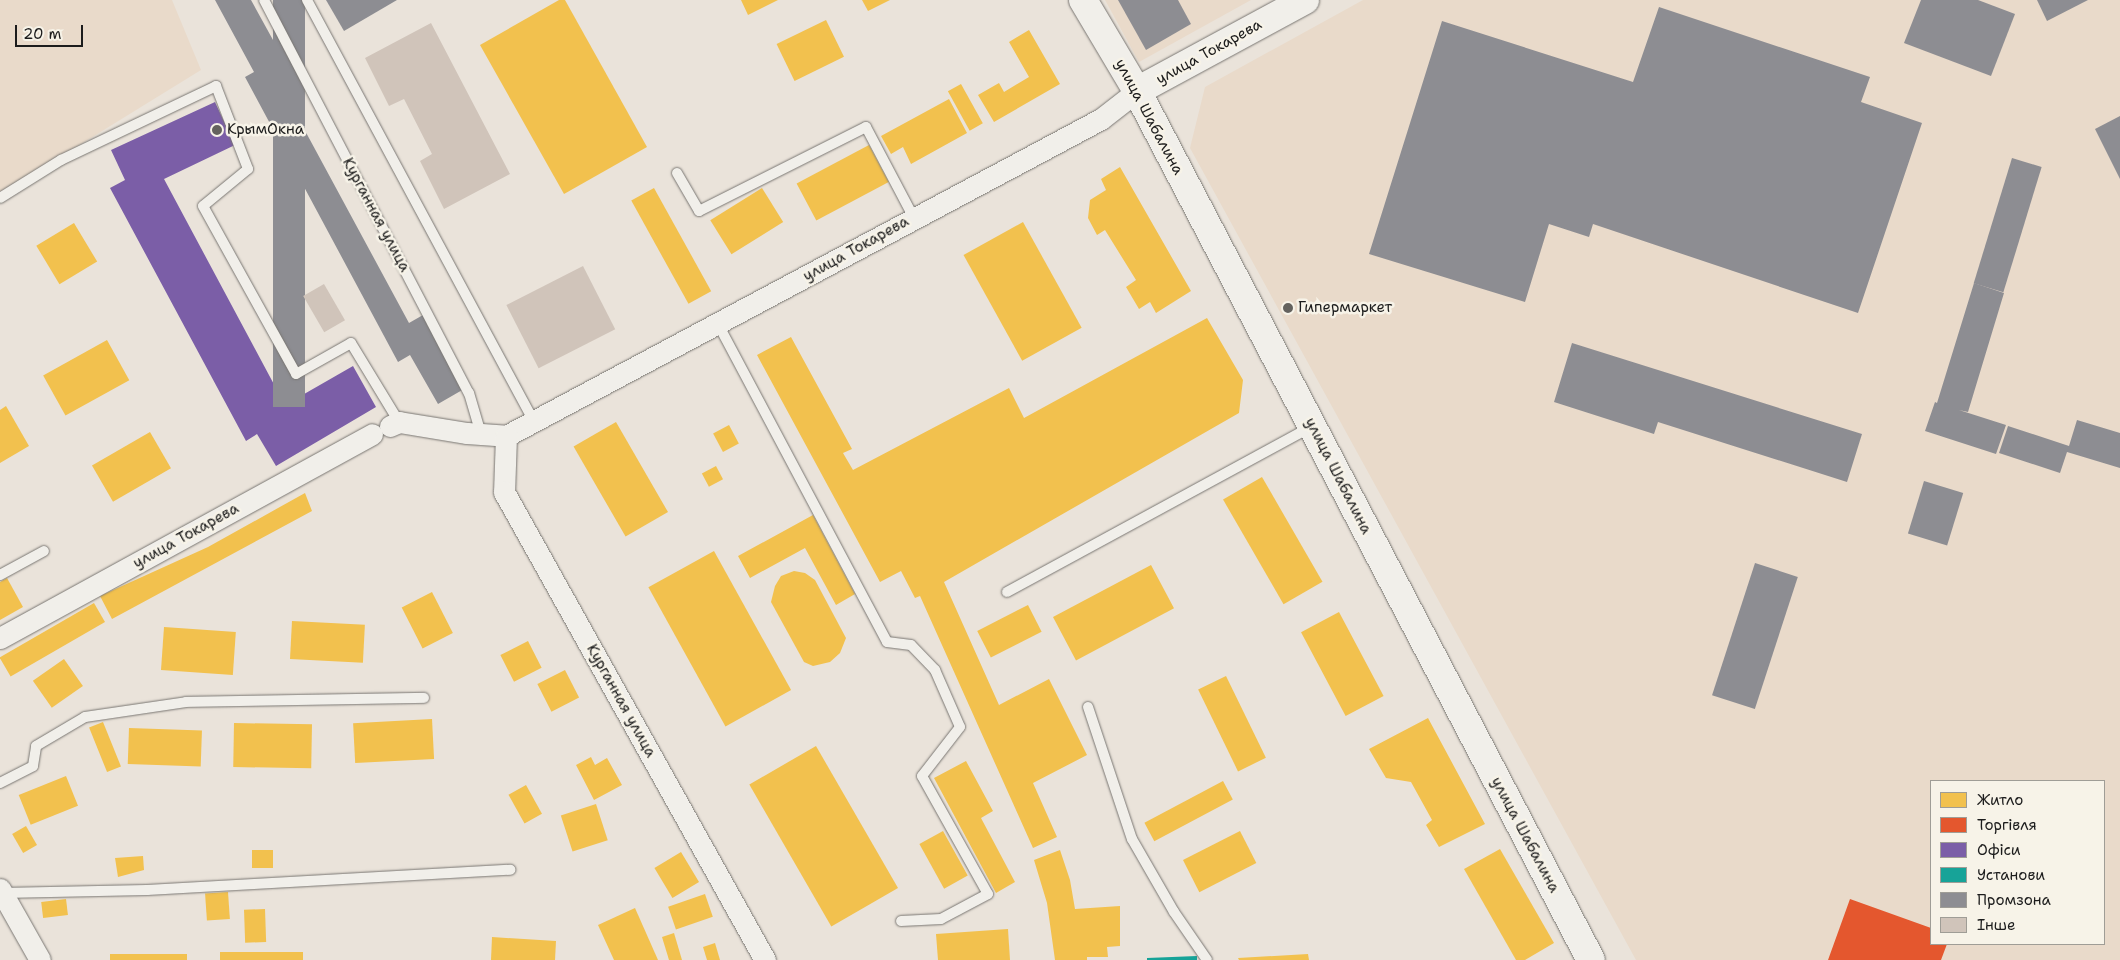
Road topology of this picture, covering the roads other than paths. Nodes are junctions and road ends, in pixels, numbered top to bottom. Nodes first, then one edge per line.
1 (264, 0) edge
2 (307, 0) edge
3 (1083, 0) edge
4 (1305, 0) edge
5 (1137, 92) junction
6 (676, 173) dead end
7 (0, 198) edge
8 (914, 218) junction
9 (718, 324) junction
10 (534, 421) junction
11 (1312, 426) junction
12 (387, 427) junction
13 (481, 434) junction
14 (506, 436) junction
15 (44, 551) dead end
16 (0, 575) edge
17 (1007, 592) dead end
18 (0, 638) edge
19 (424, 698) dead end
20 (1088, 707) dead end
21 (0, 783) edge
22 (510, 870) dead end
23 (1, 891) edge
24 (901, 921) dead end
25 (1589, 958) edge
26 (40, 960) edge
27 (766, 960) edge
28 (1206, 960) edge

1 - 13 lane, Курганная улица
2 - 10 lane
3 - 5 main road, улица Шабалина
4 - 5 main road, улица Токарева
5 - 8 street, улица Токарева
5 - 11 main road, улица Шабалина
6 - 8 lane
7 - 12 lane
8 - 9 street, улица Токарева
9 - 10 street, улица Токарева
9 - 24 lane
10 - 14 street, улица Токарева
11 - 17 lane
11 - 25 main road, улица Шабалина
12 - 13 street
12 - 18 street, улица Токарева
13 - 14 street
14 - 27 street, Курганная улица
15 - 16 lane
19 - 21 lane
20 - 28 lane
22 - 23 lane
23 - 26 street

